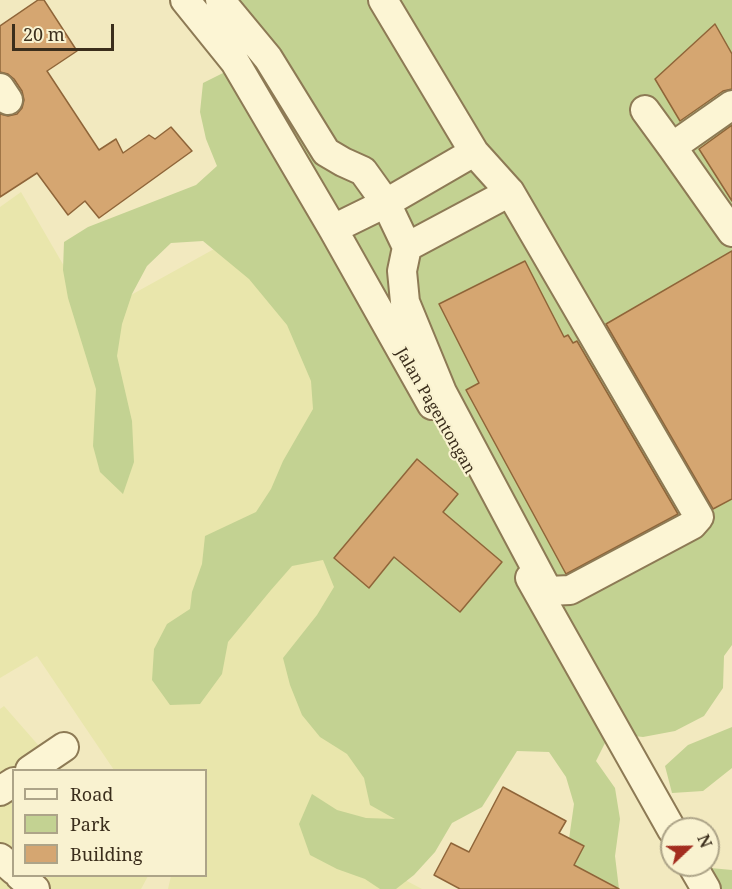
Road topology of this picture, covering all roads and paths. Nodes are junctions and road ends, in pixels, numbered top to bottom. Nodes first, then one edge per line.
1 (185, 0) edge
2 (220, 0) edge
3 (383, 0) edge
4 (732, 105) edge
5 (645, 110) dead end
6 (672, 147) junction
7 (474, 152) junction
8 (510, 192) junction
9 (386, 203) junction
10 (333, 229) junction
11 (732, 232) edge
12 (407, 247) junction
13 (64, 747) dead end
14 (33, 769) edge
15 (665, 817) edge
16 (0, 858) edge
17 (12, 868) edge
18 (21, 877) edge
19 (35, 889) edge

1 - 10 street, Jalan Pagentongan
2 - 9 street
3 - 7 street
4 - 6 street
5 - 6 street
6 - 11 street
7 - 8 street
7 - 9 street
8 - 12 street
8 - 12 street
9 - 10 street
9 - 12 street
10 - 15 street, Jalan Pagentongan
13 - 14 street
16 - 17 street
18 - 19 street

